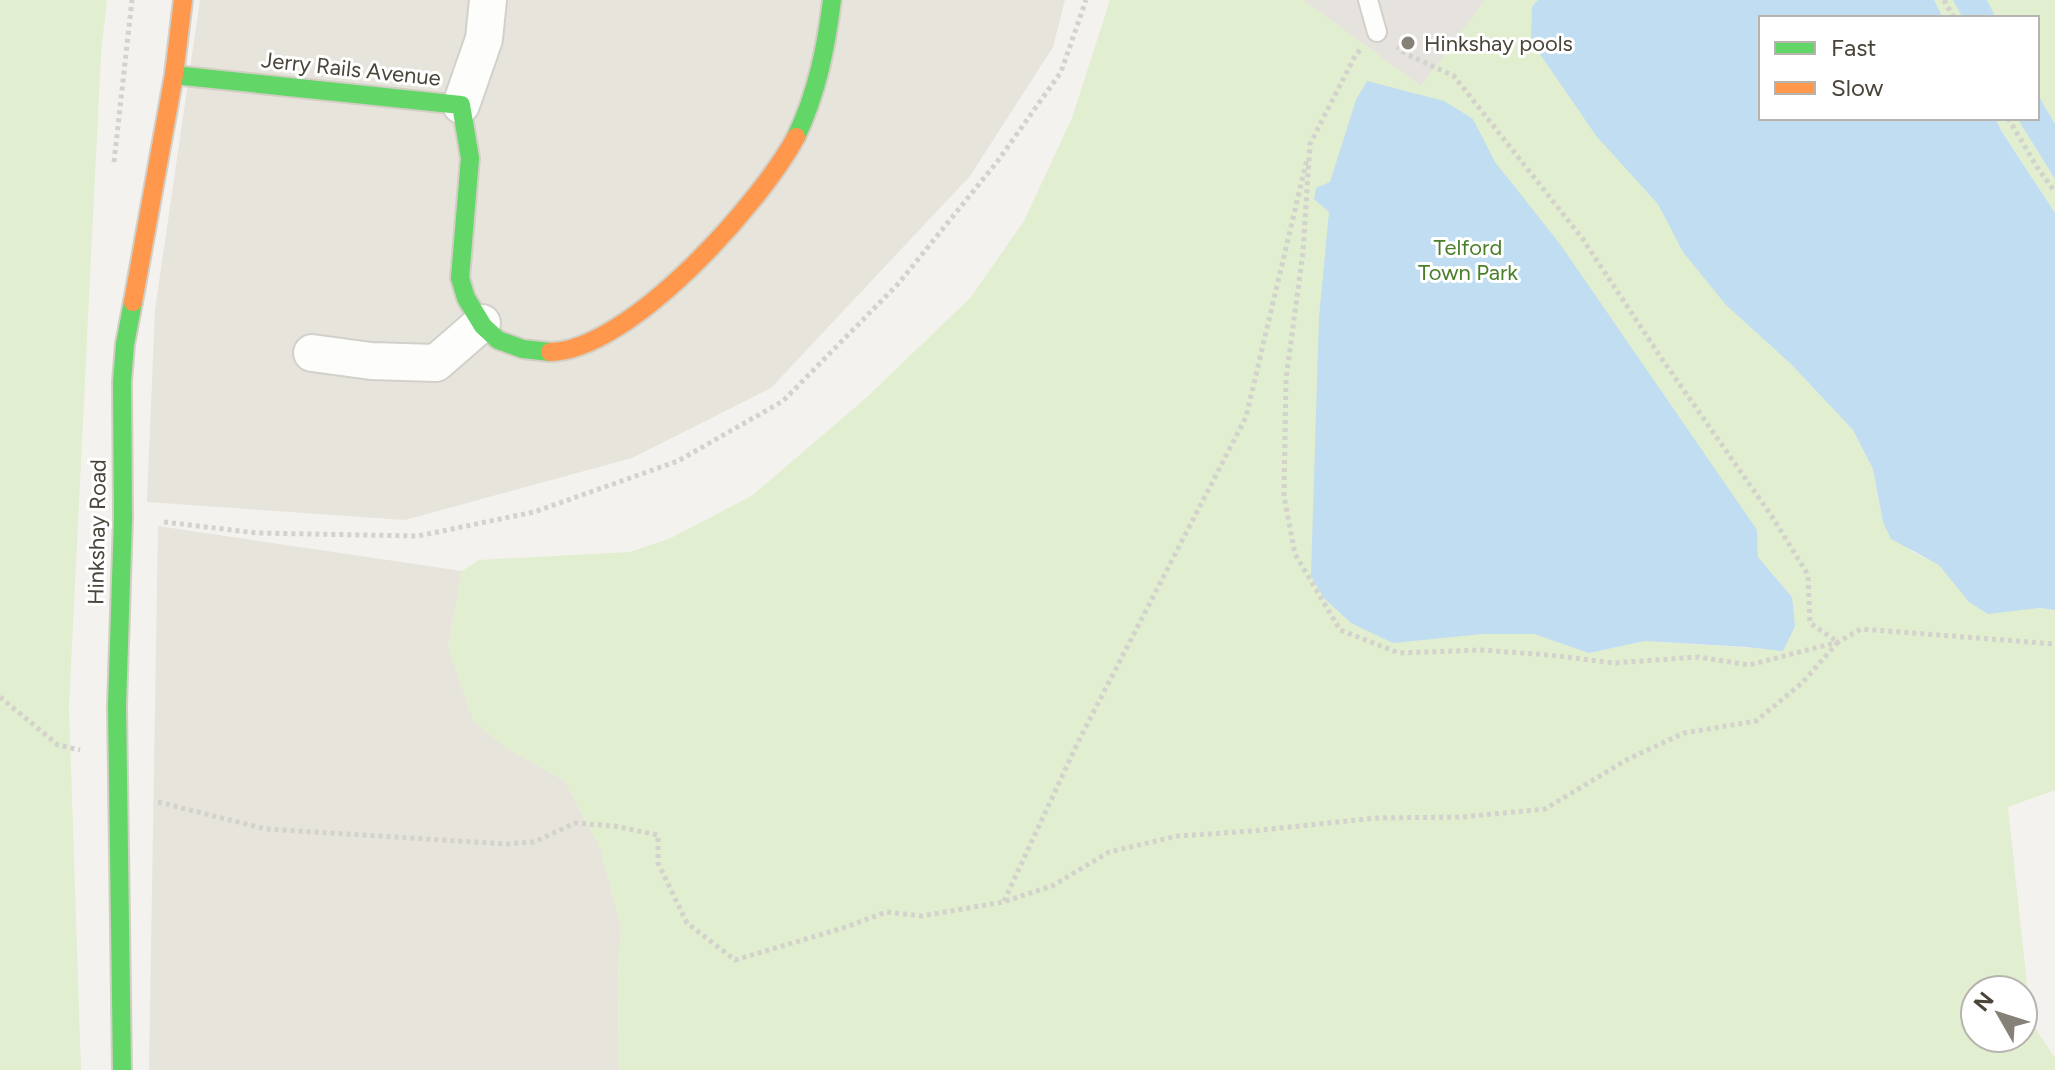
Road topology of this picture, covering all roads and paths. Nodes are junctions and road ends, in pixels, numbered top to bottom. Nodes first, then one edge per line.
1 (183, 0) edge
2 (488, 0) edge
3 (832, 0) edge
4 (1086, 0) edge
5 (1368, 0) edge
6 (1377, 32) junction
7 (174, 75) junction
8 (461, 105) junction
9 (2009, 120) edge
10 (1310, 144) junction
11 (2055, 192) edge
12 (482, 323) junction
13 (312, 353) dead end
14 (123, 518) junction
15 (1838, 642) junction
16 (2055, 644) edge
17 (0, 697) edge
18 (84, 751) dead end
19 (118, 792) junction
20 (1003, 902) junction
21 (122, 1070) edge

1 - 7 street, Hinkshay Road
2 - 8 street
3 - 12 street, Jerry Rails Avenue
4 - 14 path
5 - 6 lane
6 - 10 path
6 - 15 path
7 - 8 street, Jerry Rails Avenue
7 - 14 street, Hinkshay Road
8 - 12 street, Jerry Rails Avenue
9 - 11 path
10 - 15 path
10 - 20 path
12 - 13 street
14 - 19 street, Hinkshay Road
15 - 16 path
15 - 20 path
17 - 18 path
19 - 20 path
19 - 21 street, Hinkshay Road

